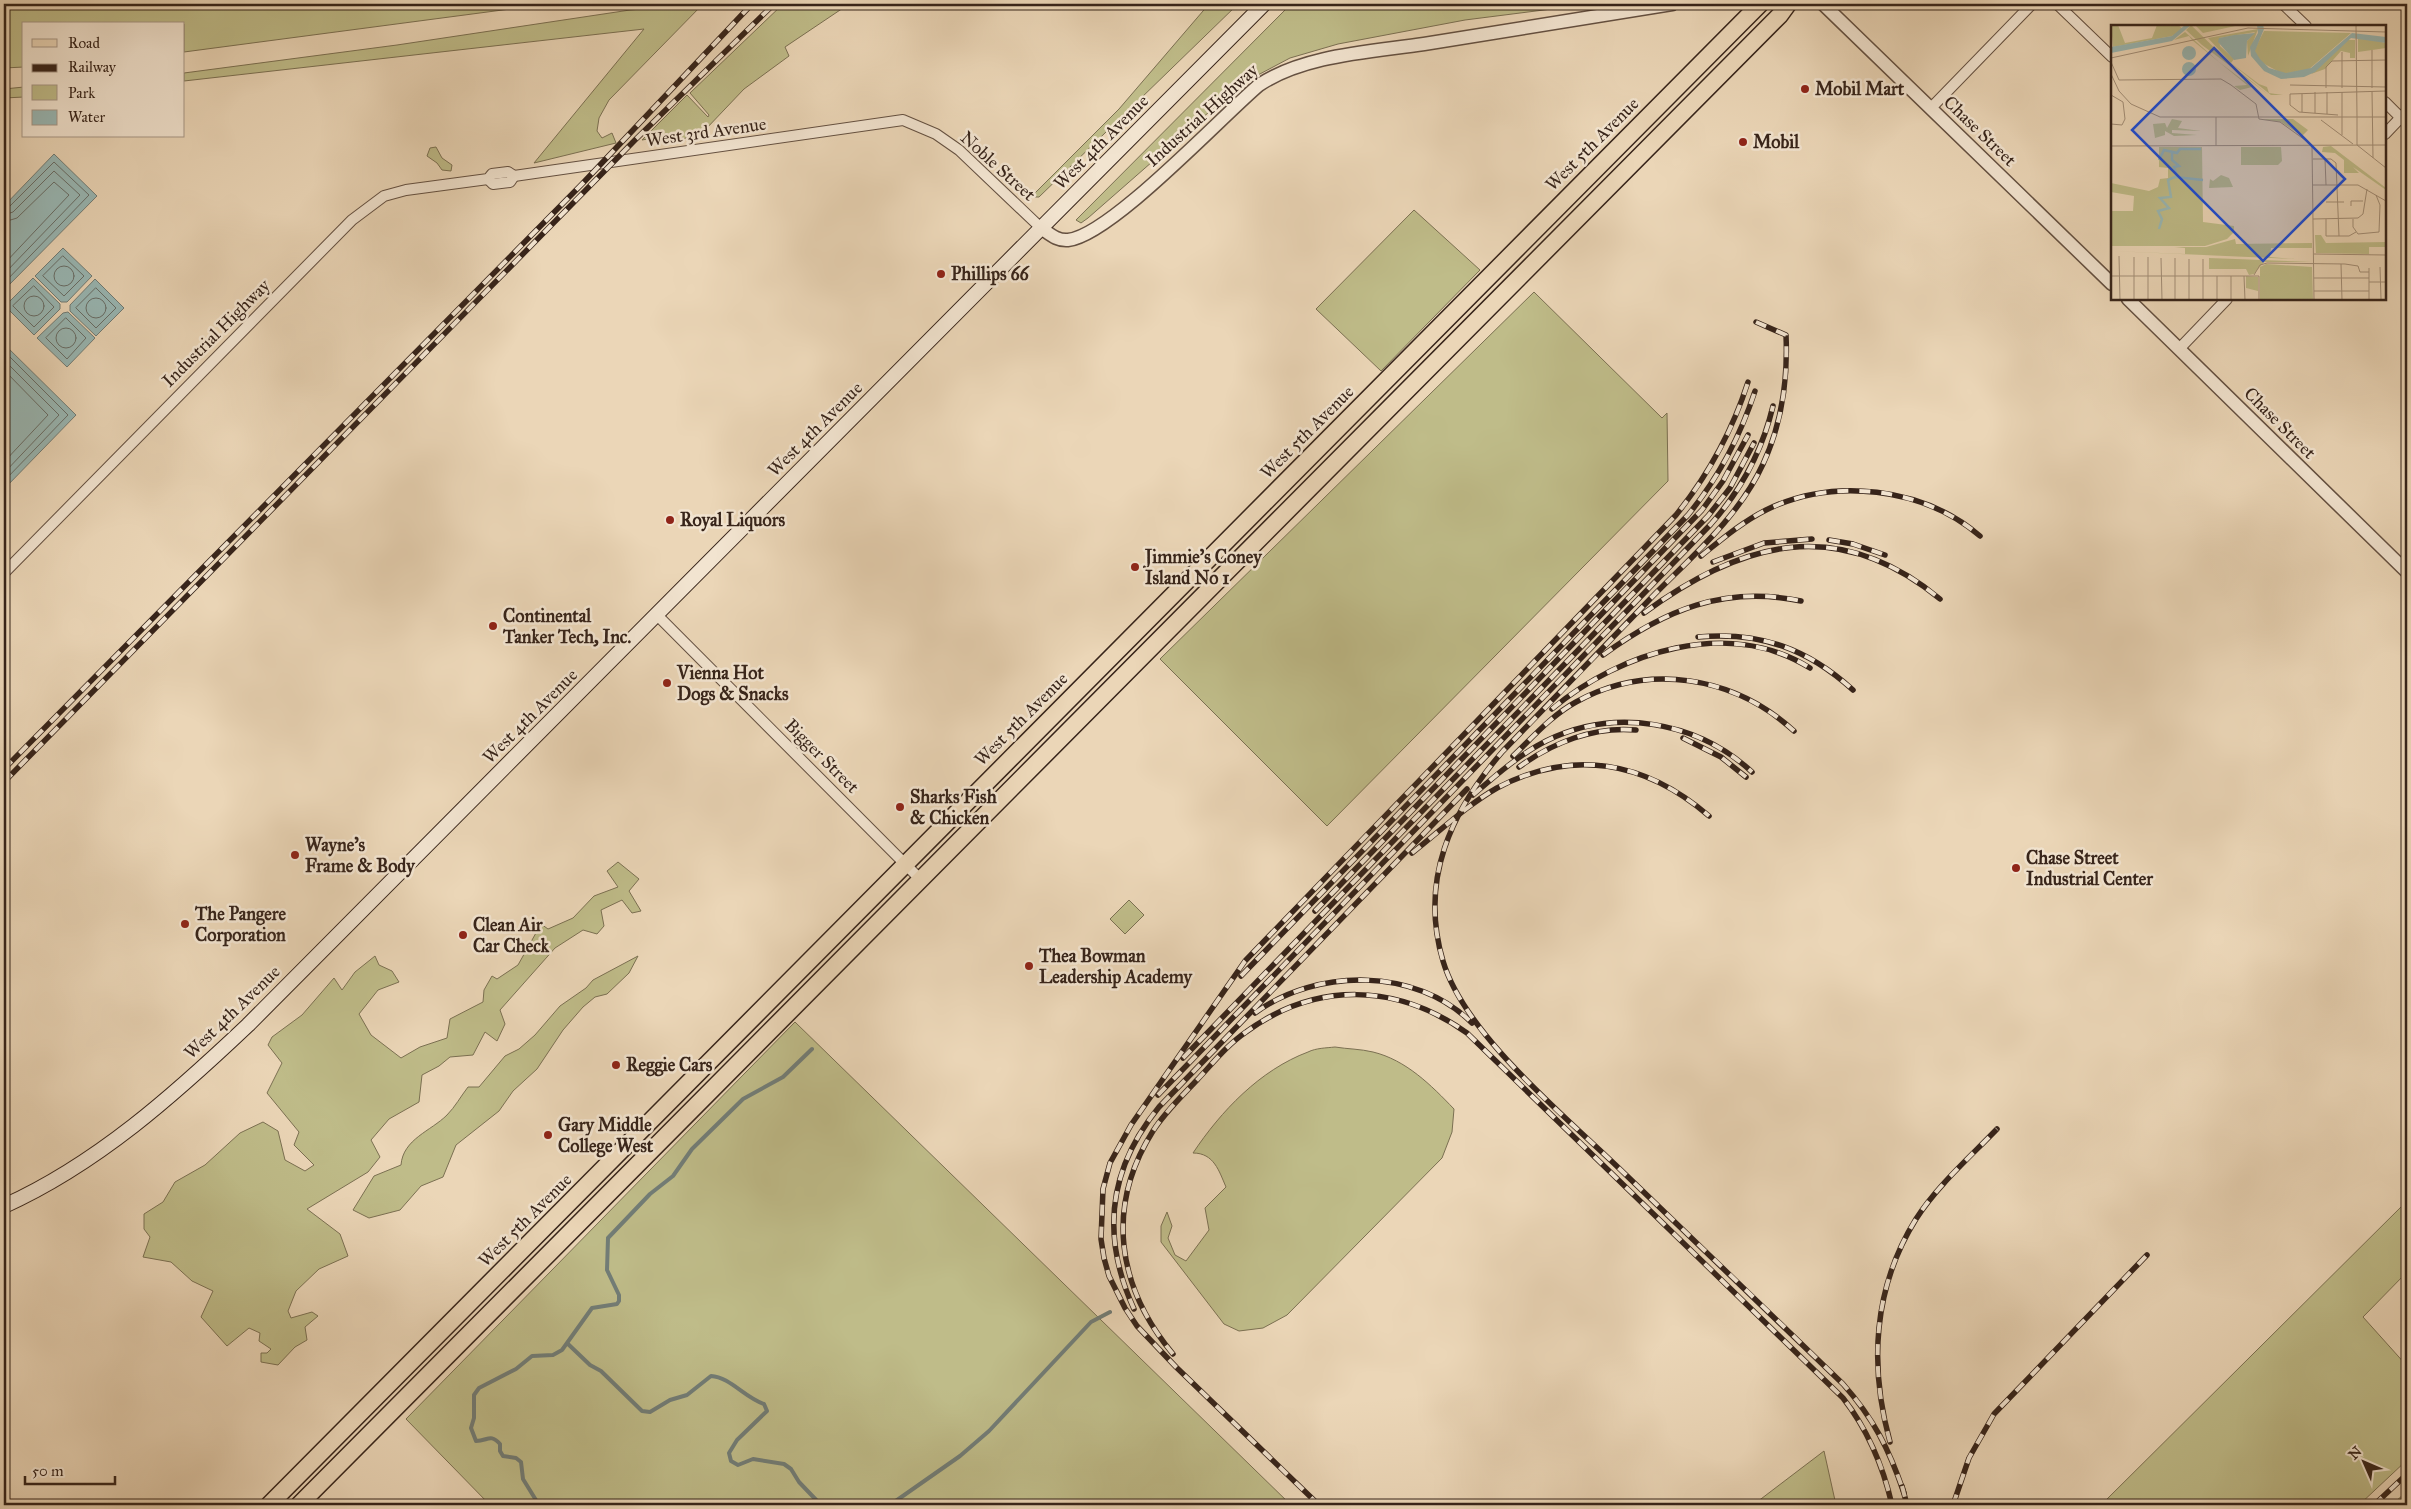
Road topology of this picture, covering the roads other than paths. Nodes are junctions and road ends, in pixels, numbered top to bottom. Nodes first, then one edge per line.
1 (1264, 4) edge
2 (1672, 4) edge
3 (1760, 4) edge
4 (1788, 4) edge
5 (1823, 4) edge
6 (2032, 4) edge
7 (2058, 4) edge
8 (2283, 4) edge
9 (2305, 25) edge
10 (2111, 56) edge
11 (2386, 103) edge
12 (1931, 108) junction
13 (2405, 118) edge
14 (903, 120) joint
15 (2386, 133) edge
16 (1600, 165) junction
17 (514, 176) joint
18 (1616, 180) junction
19 (1041, 228) junction
20 (2111, 283) edge
21 (2129, 300) edge
22 (2226, 300) edge
23 (2179, 348) junction
24 (1383, 384) junction
25 (1399, 400) junction
26 (2407, 572) edge
27 (4, 573) edge
28 (657, 615) junction
29 (1051, 717) junction
30 (1067, 731) junction
31 (905, 865) junction
32 (920, 879) junction
33 (4, 1206) edge
34 (476, 1298) junction
35 (491, 1312) junction
36 (270, 1505) edge
37 (299, 1505) edge

1 - 19 main road, West 4th Avenue
2 - 19 street, Industrial Highway
3 - 16 main road, West 5th Avenue
4 - 18 main road
5 - 12 street, Chase Street
6 - 12 street
7 - 10 street
8 - 9 street
11 - 13 street
12 - 20 street, Chase Street
13 - 15 street
14 - 17 street, West 3rd Avenue
14 - 19 street, Noble Street
16 - 18 main road
16 - 24 main road, West 5th Avenue
17 - 27 street, Industrial Highway
18 - 25 main road
19 - 28 main road, West 4th Avenue
21 - 23 street, Chase Street
22 - 23 street
23 - 26 street, Chase Street
24 - 25 main road
24 - 29 main road, West 5th Avenue
25 - 30 main road
28 - 31 street, Bigger Street
28 - 33 main road, West 4th Avenue
29 - 30 main road
29 - 31 main road, West 5th Avenue
30 - 32 main road
31 - 32 street, Bigger Street
31 - 34 main road, West 5th Avenue
32 - 35 main road
34 - 35 main road
34 - 36 main road, West 5th Avenue
35 - 37 main road

